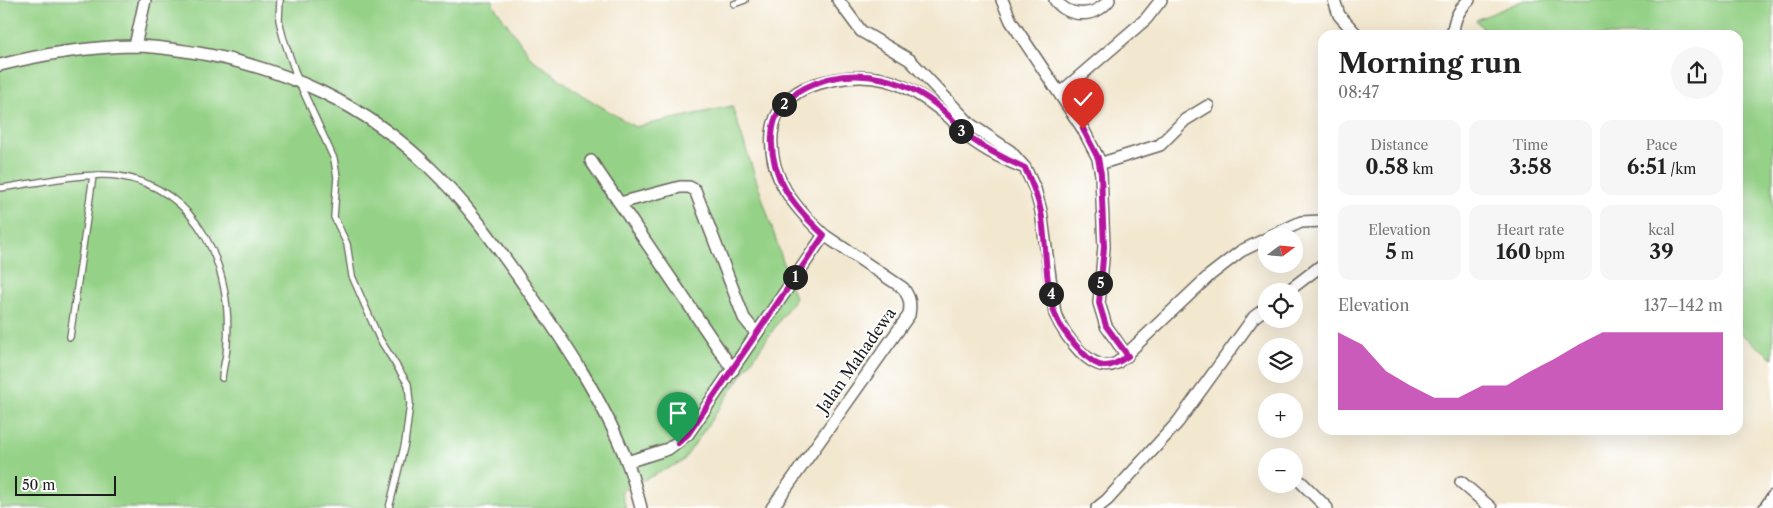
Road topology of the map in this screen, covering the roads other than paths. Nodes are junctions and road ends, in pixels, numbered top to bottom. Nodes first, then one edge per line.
1 (145, 0) edge
2 (280, 0) edge
3 (745, 0) edge
4 (838, 0) edge
5 (1002, 0) edge
6 (1055, 0) edge
7 (1109, 0) edge
8 (1161, 0) edge
9 (1334, 0) edge
10 (1469, 0) edge
11 (734, 4) dead end
12 (1352, 30) edge
13 (1454, 30) edge
14 (136, 46) junction
15 (0, 65) edge
16 (298, 80) junction
17 (1060, 93) junction
18 (1208, 106) dead end
19 (591, 161) dead end
20 (1099, 164) junction
21 (1025, 168) junction
22 (93, 176) junction
23 (0, 188) edge
24 (620, 203) junction
25 (1318, 221) edge
26 (1288, 228) edge
27 (824, 235) junction
28 (1258, 242) edge
29 (1318, 268) edge
30 (1298, 283) edge
31 (1258, 314) edge
32 (756, 333) junction
33 (70, 337) dead end
34 (1128, 356) junction
35 (732, 370) junction
36 (222, 378) dead end
37 (627, 462) junction
38 (1461, 482) dead end
39 (1303, 484) edge
40 (1773, 496) edge
41 (389, 508) edge
42 (641, 508) edge
43 (772, 508) edge
44 (1097, 508) edge
45 (1327, 508) edge
46 (1491, 508) edge
47 (1765, 508) edge

1 - 14 street
2 - 16 lane
3 - 11 lane
4 - 21 street
5 - 17 street
6 - 7 street
8 - 17 street
9 - 12 street
10 - 13 street
14 - 15 street
14 - 16 street
16 - 37 street
16 - 41 lane
17 - 20 street
18 - 20 street
19 - 24 street
20 - 34 street
21 - 27 street, Jalan Mahadewa
21 - 34 street
22 - 23 lane
22 - 33 lane
22 - 36 lane
24 - 32 street
24 - 35 street
25 - 26 street
27 - 32 street
27 - 43 street, Jalan Mahadewa
28 - 34 street
29 - 30 street
31 - 44 street
32 - 35 street
35 - 37 street
37 - 42 street
38 - 46 street
39 - 45 street
40 - 47 street

